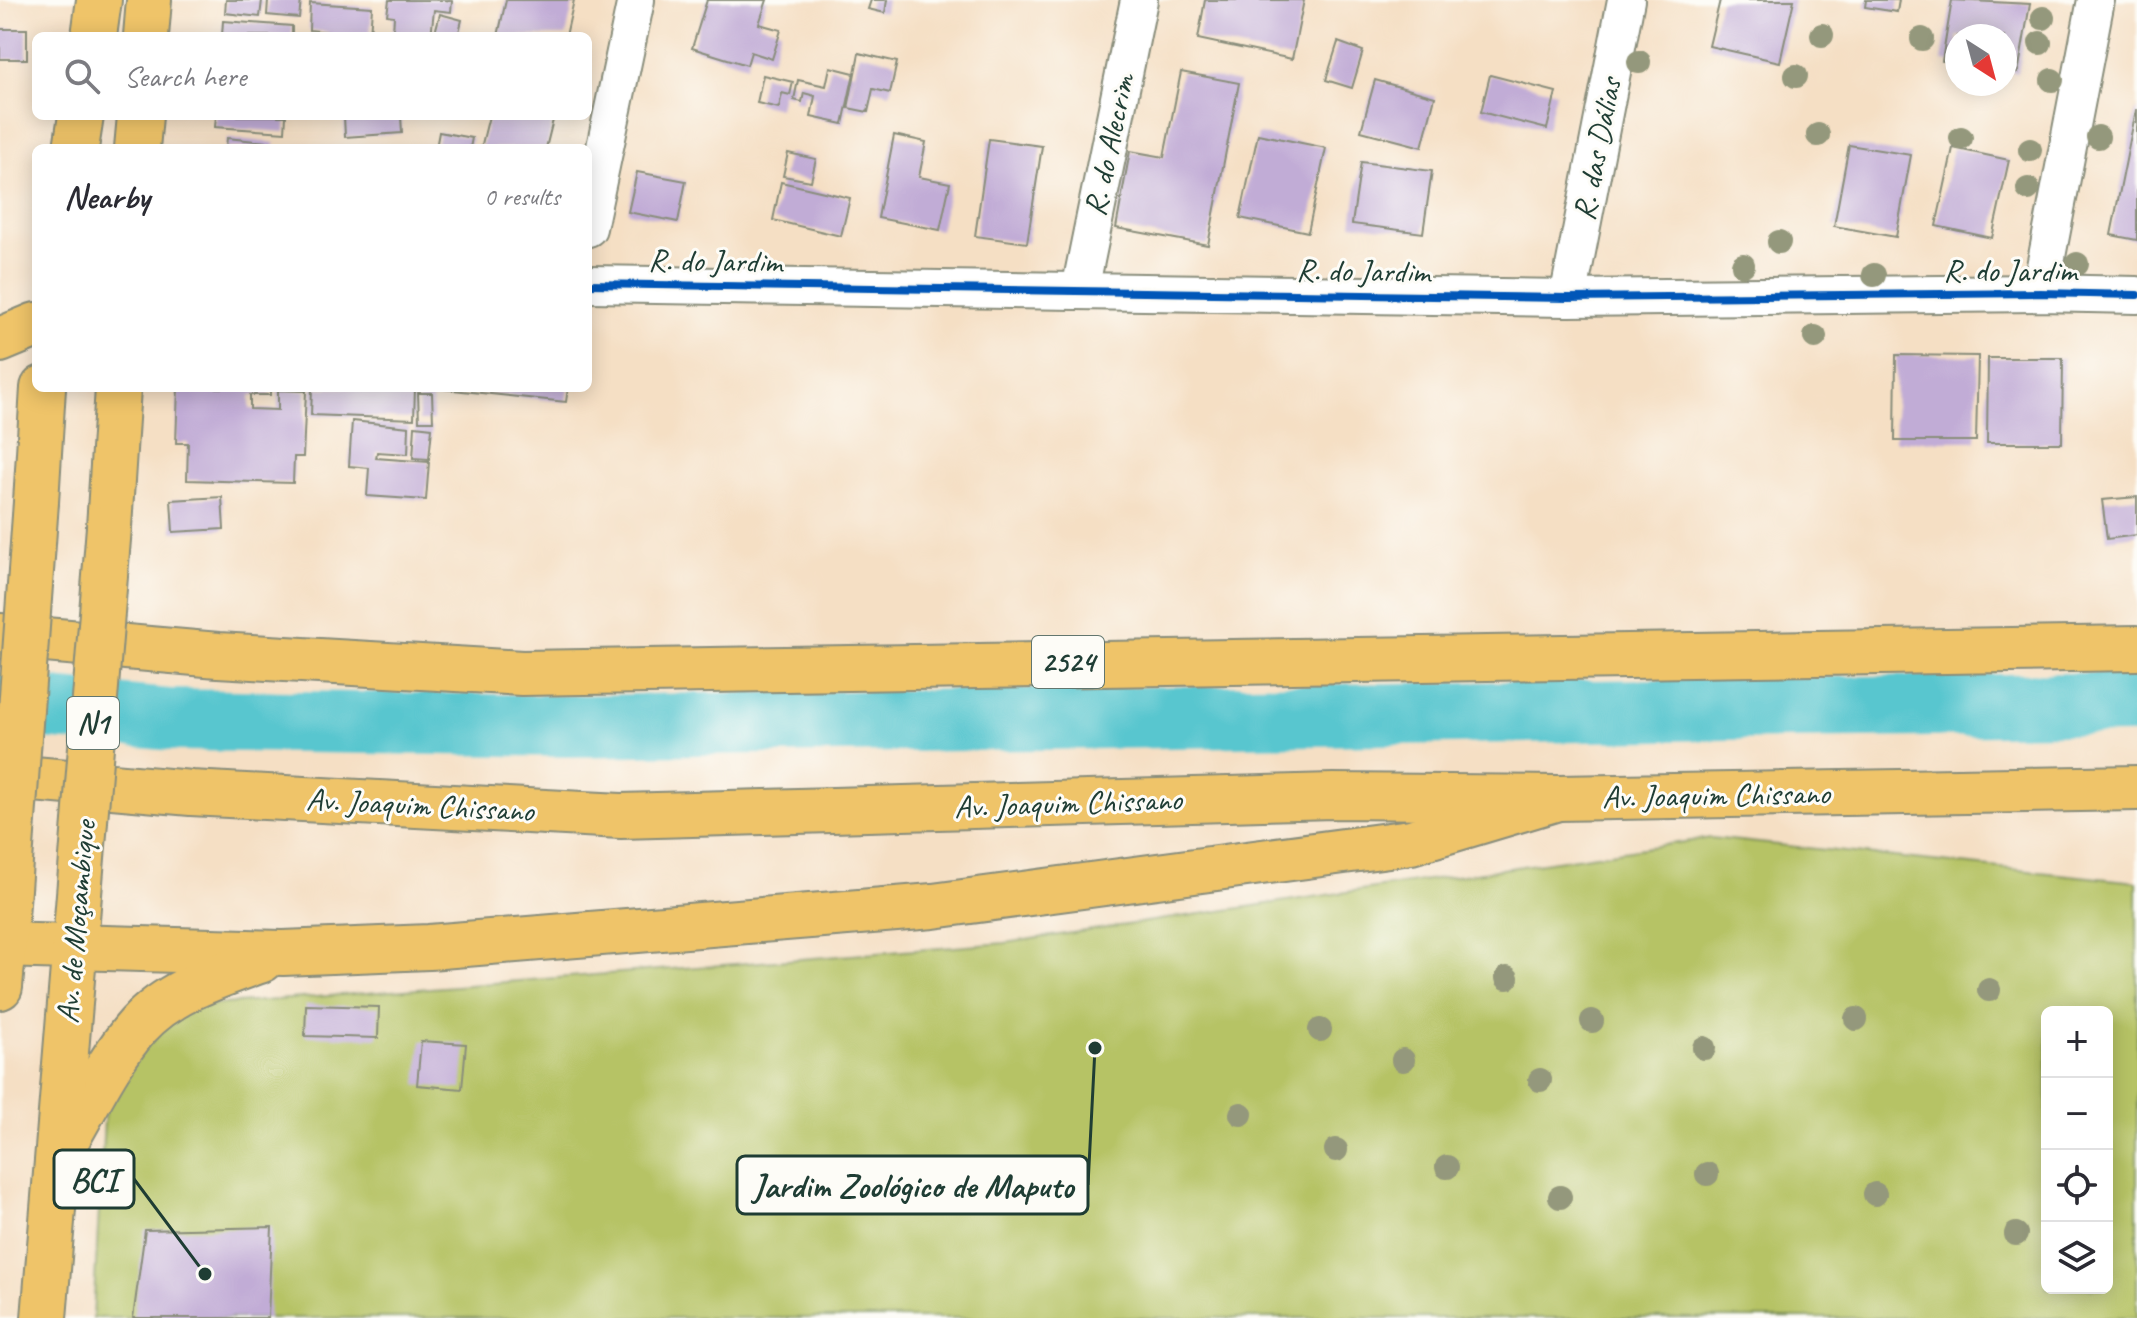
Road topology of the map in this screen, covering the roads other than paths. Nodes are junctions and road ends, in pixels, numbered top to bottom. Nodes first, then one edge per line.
1 (99, 0) edge
2 (149, 0) edge
3 (636, 0) edge
4 (1139, 0) edge
5 (1626, 0) edge
6 (2096, 0) edge
7 (95, 32) edge
8 (146, 32) edge
9 (80, 120) edge
10 (140, 120) edge
11 (77, 144) edge
12 (137, 144) edge
13 (592, 209) edge
14 (592, 284) edge
15 (1080, 290) junction
16 (2040, 293) junction
17 (2137, 295) edge
18 (1568, 298) junction
19 (32, 327) edge
20 (0, 340) edge
21 (43, 392) edge
22 (118, 392) edge
23 (0, 636) edge
24 (2137, 648) edge
25 (0, 776) edge
26 (2137, 788) edge
27 (1558, 798) junction
28 (75, 932) junction
29 (3, 949) edge
30 (283, 953) junction
31 (57, 1156) junction
32 (44, 1318) edge

1 - 7 main road
2 - 8 main road
3 - 13 street
4 - 15 street, R. do Alecrim
5 - 18 street, R. das Dálias
6 - 16 street
9 - 11 main road
10 - 12 main road
14 - 15 street, R. do Jardim
15 - 18 street, R. do Jardim
16 - 17 street, R. do Jardim
16 - 18 street, R. do Jardim
19 - 20 main road
21 - 29 main road, N1, bridge
22 - 28 main road, Av. de Moçambique / N1, bridge
23 - 24 main road, 2524
25 - 27 main road, Av. Joaquim Chissano
26 - 27 main road, Av. Joaquim Chissano
27 - 30 main road
28 - 29 main road
28 - 30 main road
28 - 31 main road, Av. de Moçambique / N1
30 - 31 main road
31 - 32 main road, Av. de Moçambique

